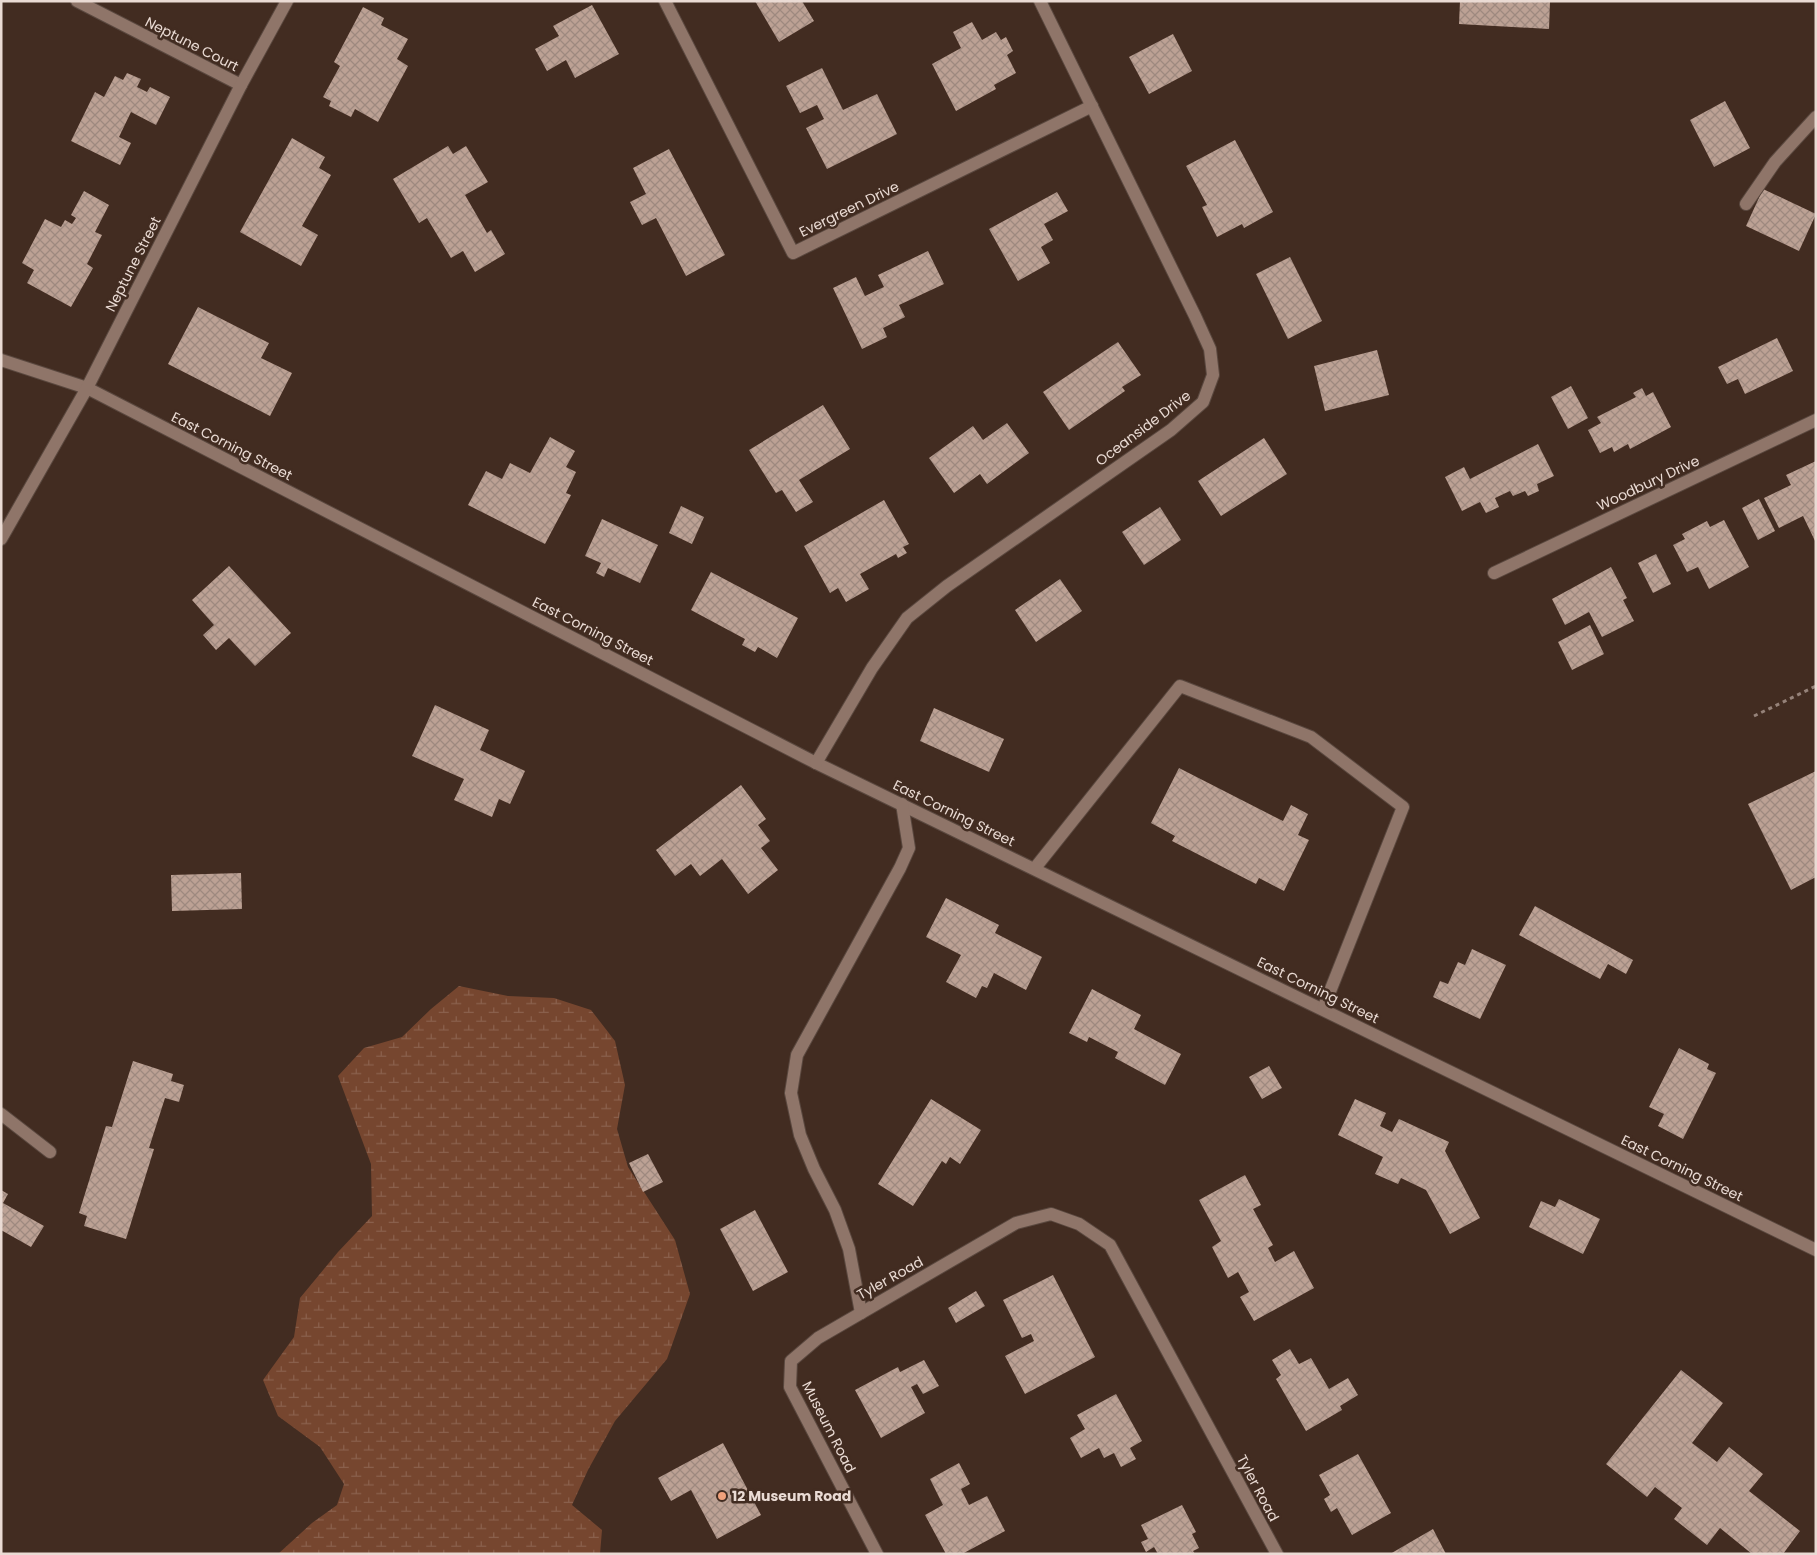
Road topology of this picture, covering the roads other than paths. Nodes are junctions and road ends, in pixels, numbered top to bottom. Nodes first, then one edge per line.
1 (77, 1) edge
2 (287, 1) edge
3 (665, 1) edge
4 (1040, 1) edge
5 (241, 85) junction
6 (1092, 106) junction
7 (1816, 117) edge
8 (1746, 204) dead end
9 (1, 360) edge
10 (87, 388) junction
11 (1816, 420) edge
12 (1, 539) edge
13 (1494, 573) dead end
14 (816, 763) junction
15 (902, 804) junction
16 (1035, 868) junction
17 (1323, 1009) junction
18 (1, 1114) edge
19 (50, 1152) dead end
20 (1816, 1250) edge
21 (861, 1313) junction
22 (877, 1554) edge
23 (1277, 1554) edge

1 - 5 street, Neptune Court
2 - 5 street, Neptune Street
3 - 6 street, Evergreen Drive
4 - 6 street, Oceanside Drive
5 - 10 street, Neptune Street
6 - 14 street, Oceanside Drive
7 - 8 street
9 - 10 street, East Corning Street
10 - 12 street, Neptune Street
10 - 14 street, East Corning Street
11 - 13 street, Woodbury Drive
14 - 15 street, East Corning Street
15 - 16 street, East Corning Street
15 - 21 street, Tyler Road
16 - 17 street, East Corning Street
16 - 17 street
17 - 20 street, East Corning Street
18 - 19 street
21 - 22 street, Museum Road
21 - 23 street, Tyler Road

